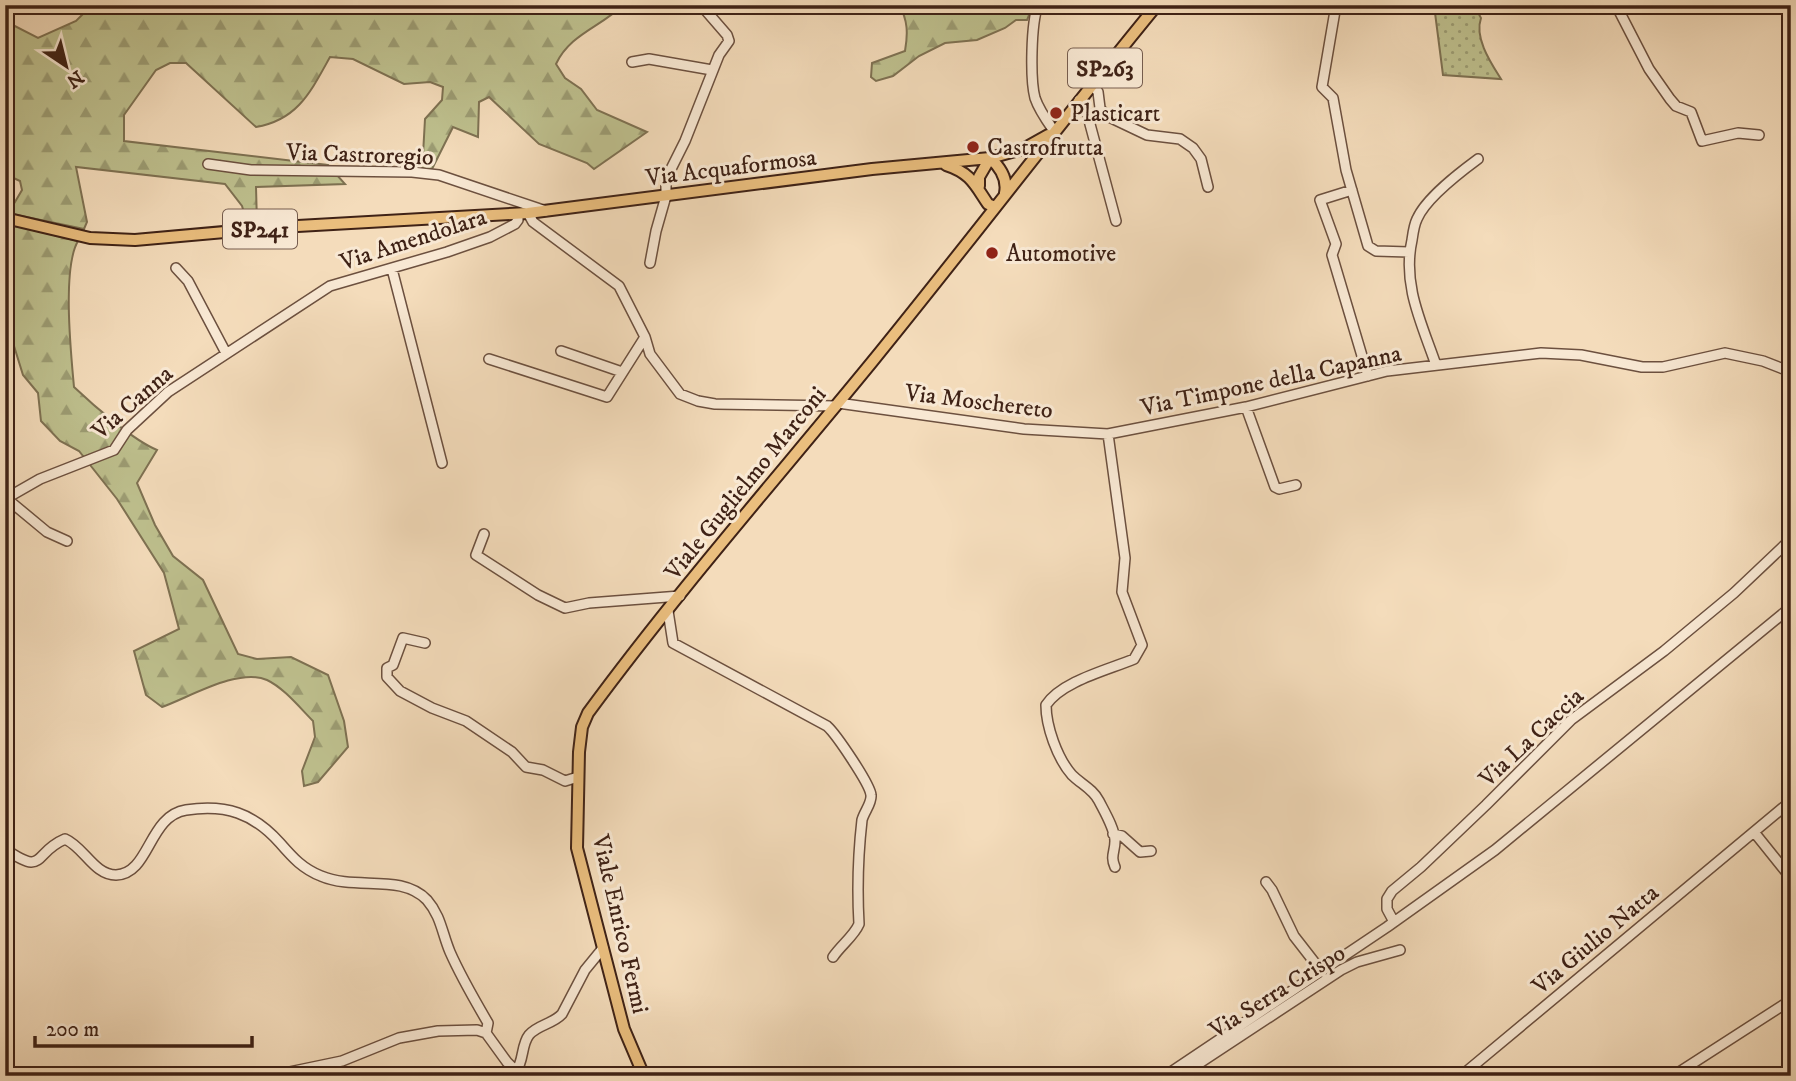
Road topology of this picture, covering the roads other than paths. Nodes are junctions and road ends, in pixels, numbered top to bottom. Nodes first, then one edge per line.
1 (701, 5) edge
2 (1038, 5) edge
3 (1157, 5) edge
4 (1336, 5) edge
5 (1616, 5) edge
6 (632, 62) dead end
7 (712, 70) junction
8 (1092, 84) junction
9 (1079, 100) junction
10 (1054, 131) junction
11 (1759, 135) dead end
12 (990, 158) junction
13 (1478, 159) dead end
14 (940, 163) junction
15 (208, 164) dead end
16 (979, 186) junction
17 (1208, 187) dead end
18 (1352, 190) junction
19 (1005, 193) junction
20 (666, 196) junction
21 (990, 205) junction
22 (548, 211) junction
23 (523, 213) junction
24 (5, 218) edge
25 (1116, 221) dead end
26 (1409, 252) junction
27 (650, 264) dead end
28 (176, 268) dead end
29 (392, 269) junction
30 (313, 296) joint
31 (645, 337) junction
32 (561, 351) dead end
33 (226, 353) junction
34 (489, 359) dead end
35 (1436, 365) junction
36 (622, 372) junction
37 (1791, 373) edge
38 (1368, 376) junction
39 (837, 404) junction
40 (1246, 407) junction
41 (1111, 434) junction
42 (442, 463) dead end
43 (5, 479) edge
44 (1296, 485) dead end
45 (7, 498) edge
46 (484, 534) dead end
47 (1791, 539) edge
48 (67, 541) dead end
49 (680, 596) junction
50 (1791, 607) edge
51 (668, 611) junction
52 (425, 643) dead end
53 (579, 777) junction
54 (1791, 801) edge
55 (1754, 832) junction
56 (1113, 834) junction
57 (5, 849) edge
58 (1151, 851) dead end
59 (1115, 867) dead end
60 (1791, 878) edge
61 (1266, 882) dead end
62 (1394, 922) junction
63 (603, 948) junction
64 (1401, 950) dead end
65 (834, 957) dead end
66 (1322, 972) junction
67 (1791, 1000) edge
68 (486, 1033) junction
69 (270, 1076) edge
70 (644, 1076) edge
71 (1165, 1076) edge
72 (1180, 1076) edge
73 (1461, 1076) edge
74 (1673, 1076) edge

1 - 7 street
2 - 10 street
3 - 8 main road, SP263
4 - 18 street
5 - 11 street
6 - 7 street
7 - 20 street
8 - 9 main road, SP263
8 - 17 street
9 - 10 main road, SP263
9 - 25 street
10 - 12 main road, SP241
10 - 19 main road, SP263
12 - 14 main road, SP241
12 - 16 main road
12 - 19 main road
13 - 26 street
14 - 16 main road
14 - 20 main road, Via Acquaformosa / SP241
15 - 22 street, Via Castroregio
16 - 21 main road
18 - 26 street
18 - 38 street
19 - 21 main road, SP263
20 - 22 main road, Via Acquaformosa / SP241
20 - 27 street
21 - 39 main road, Viale Guglielmo Marconi / SP263
22 - 23 main road, Via Acquaformosa / SP241
23 - 24 main road, SP241
23 - 29 street, Via Amendolara
23 - 31 street, Via Moschereto
26 - 35 street
28 - 33 street
29 - 30 street, Via Amendolara
29 - 42 street
30 - 33 street, Via Canna
31 - 36 street
31 - 39 street, Via Moschereto
32 - 36 street
33 - 45 street, Via Canna
34 - 36 street
35 - 37 street, Via Timpone della Capanna
35 - 38 street, Via Timpone della Capanna
38 - 40 street, Via Timpone della Capanna
39 - 41 street, Via Moschereto
39 - 49 main road, Viale Guglielmo Marconi / SP263
40 - 41 street, Via Timpone della Capanna
40 - 44 street
41 - 56 street
43 - 45 street
45 - 48 street
46 - 49 street
47 - 62 street, Via La Caccia
49 - 51 main road, Viale Guglielmo Marconi / SP263
50 - 62 street
51 - 53 main road, Viale Guglielmo Marconi / SP263
51 - 65 street
52 - 53 street
53 - 63 main road, Viale Enrico Fermi / SP263
54 - 55 street, Via Giulio Natta
55 - 60 street
55 - 73 street, Via Giulio Natta
56 - 58 street
56 - 59 street
57 - 68 street
61 - 66 street
62 - 66 street
63 - 68 street
63 - 70 main road, Viale Enrico Fermi / SP263
64 - 72 street, Via Serra Crispo
66 - 71 street
67 - 74 street
68 - 69 street

